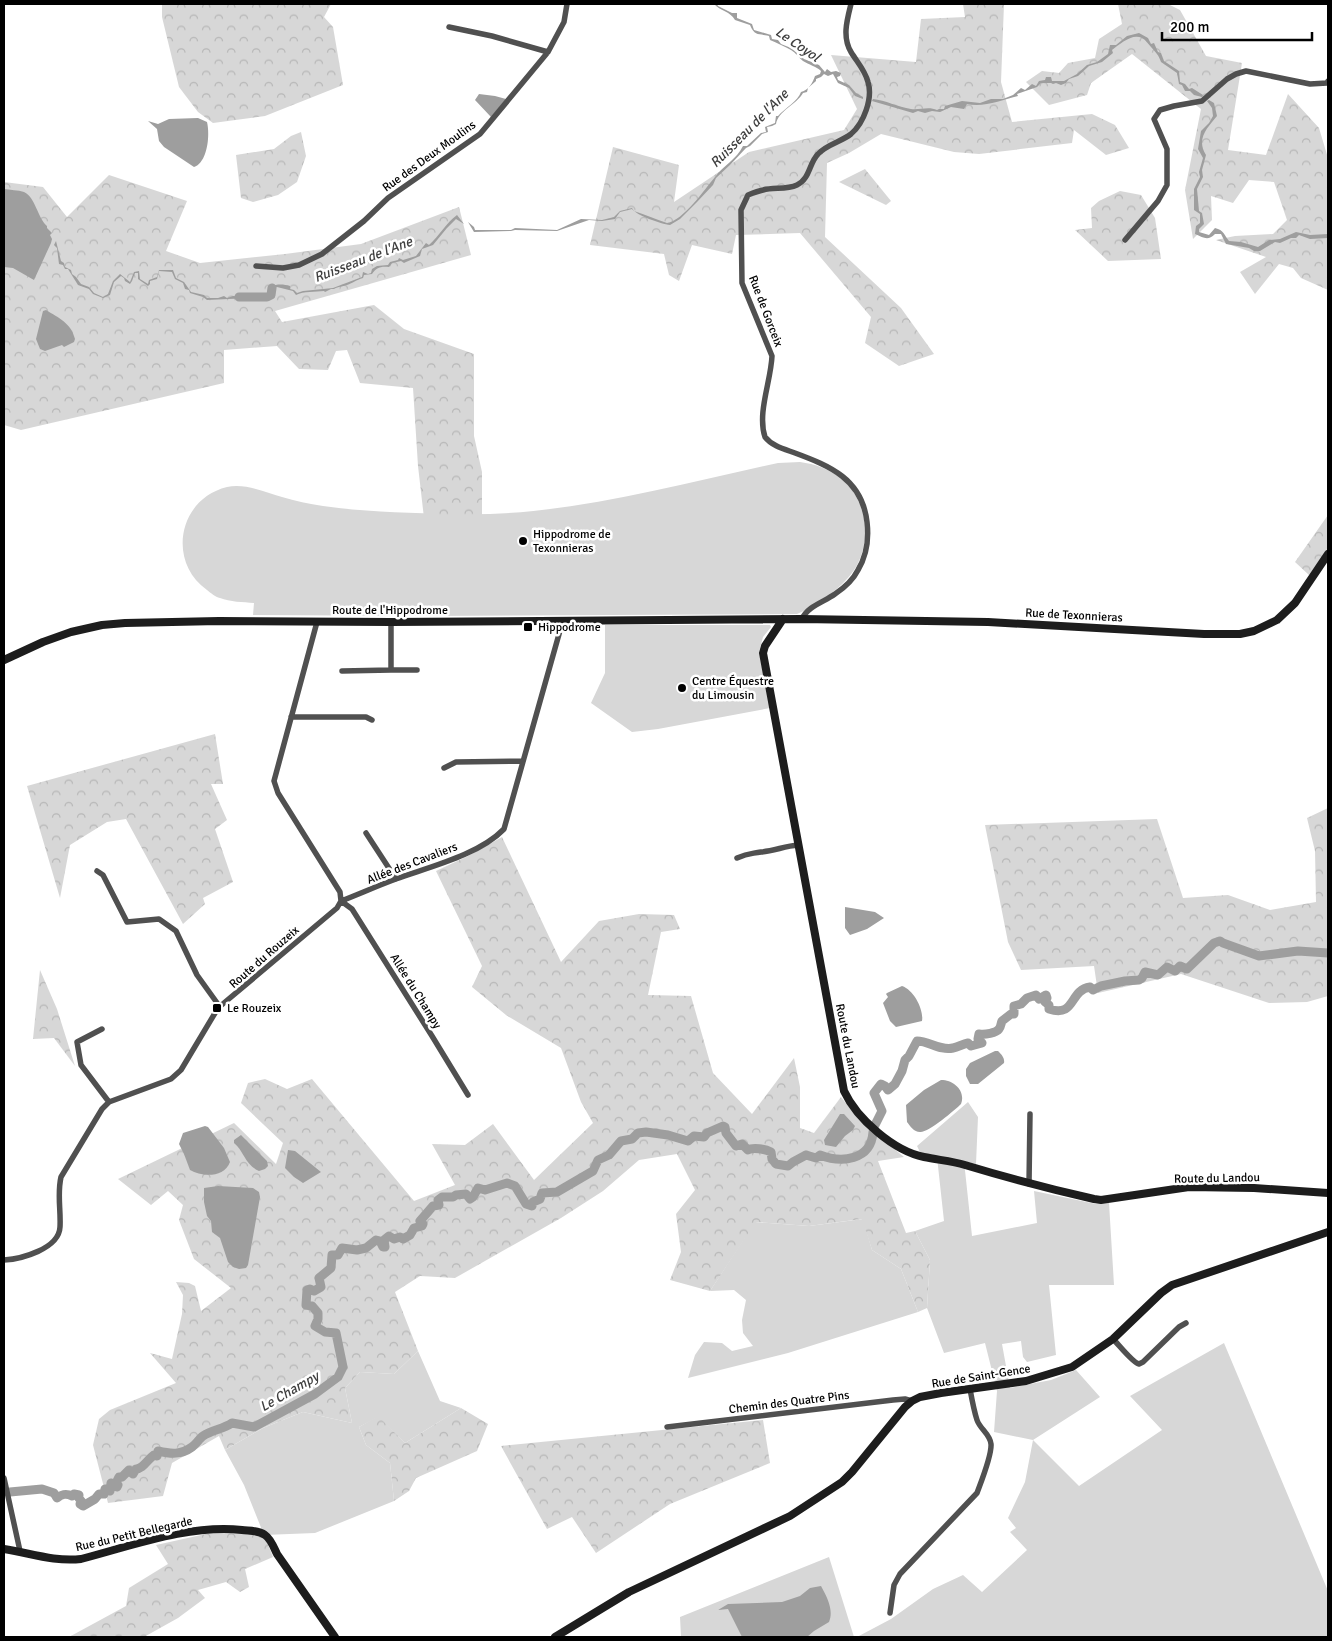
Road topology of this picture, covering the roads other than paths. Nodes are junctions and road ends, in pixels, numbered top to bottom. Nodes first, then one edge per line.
1 (567, 4) edge
2 (851, 4) edge
3 (449, 27) dead end
4 (548, 52) junction
5 (1328, 81) edge
6 (1125, 240) dead end
7 (256, 266) dead end
8 (1328, 554) edge
9 (802, 619) junction
10 (563, 620) junction
11 (783, 620) junction
12 (318, 622) junction
13 (391, 622) junction
14 (4, 660) edge
15 (391, 670) junction
16 (417, 670) dead end
17 (342, 671) dead end
18 (291, 717) junction
19 (372, 720) dead end
20 (522, 761) junction
21 (444, 768) dead end
22 (366, 833) dead end
23 (798, 845) junction
24 (737, 858) dead end
25 (97, 871) dead end
26 (396, 879) junction
27 (341, 901) junction
28 (220, 1007) junction
29 (102, 1028) dead end
30 (468, 1095) dead end
31 (109, 1102) junction
32 (1030, 1114) dead end
33 (1029, 1184) junction
34 (1328, 1194) edge
35 (1328, 1232) edge
36 (4, 1260) edge
37 (1186, 1323) dead end
38 (1113, 1339) junction
39 (970, 1390) junction
40 (912, 1402) junction
41 (667, 1427) dead end
42 (4, 1478) edge
43 (4, 1548) edge
44 (20, 1552) junction
45 (890, 1613) dead end
46 (335, 1637) edge
47 (555, 1637) edge

1 - 4 street, Rue des Deux Moulins
2 - 9 street, Rue de Gorceix
3 - 4 street
4 - 7 street, Rue des Deux Moulins
5 - 6 street
8 - 9 street, Rue de Texonnieras
9 - 11 street, Rue de Texonnieras
10 - 11 street, Route de l'Hippodrome
10 - 13 street, Route de l'Hippodrome
10 - 20 street, Allée des Cavaliers
11 - 23 street, Route du Landou
12 - 13 street, Route de l'Hippodrome
12 - 14 street, Route de l'Hippodrome
12 - 18 street
13 - 15 street
15 - 16 street
15 - 17 street
18 - 19 street
18 - 27 street
20 - 21 street
20 - 26 street, Allée des Cavaliers
22 - 26 street
23 - 24 street
23 - 33 street, Route du Landou
25 - 28 street
26 - 27 street, Allée des Cavaliers
27 - 28 street, Route du Rouzeix
27 - 30 street, Allée du Champy
28 - 31 street, Route du Rouzeix
29 - 31 street
31 - 36 street
32 - 33 street
33 - 34 street, Route du Landou
35 - 38 street, Rue de Saint-Gence
37 - 38 street
38 - 39 street, Rue de Saint-Gence
39 - 40 street, Rue de Saint-Gence
39 - 45 street
40 - 41 street, Chemin des Quatre Pins
40 - 47 street, Rue de Saint-Gence
42 - 44 street
43 - 44 street, Rue du Petit Bellegarde
44 - 46 street, Rue du Petit Bellegarde

